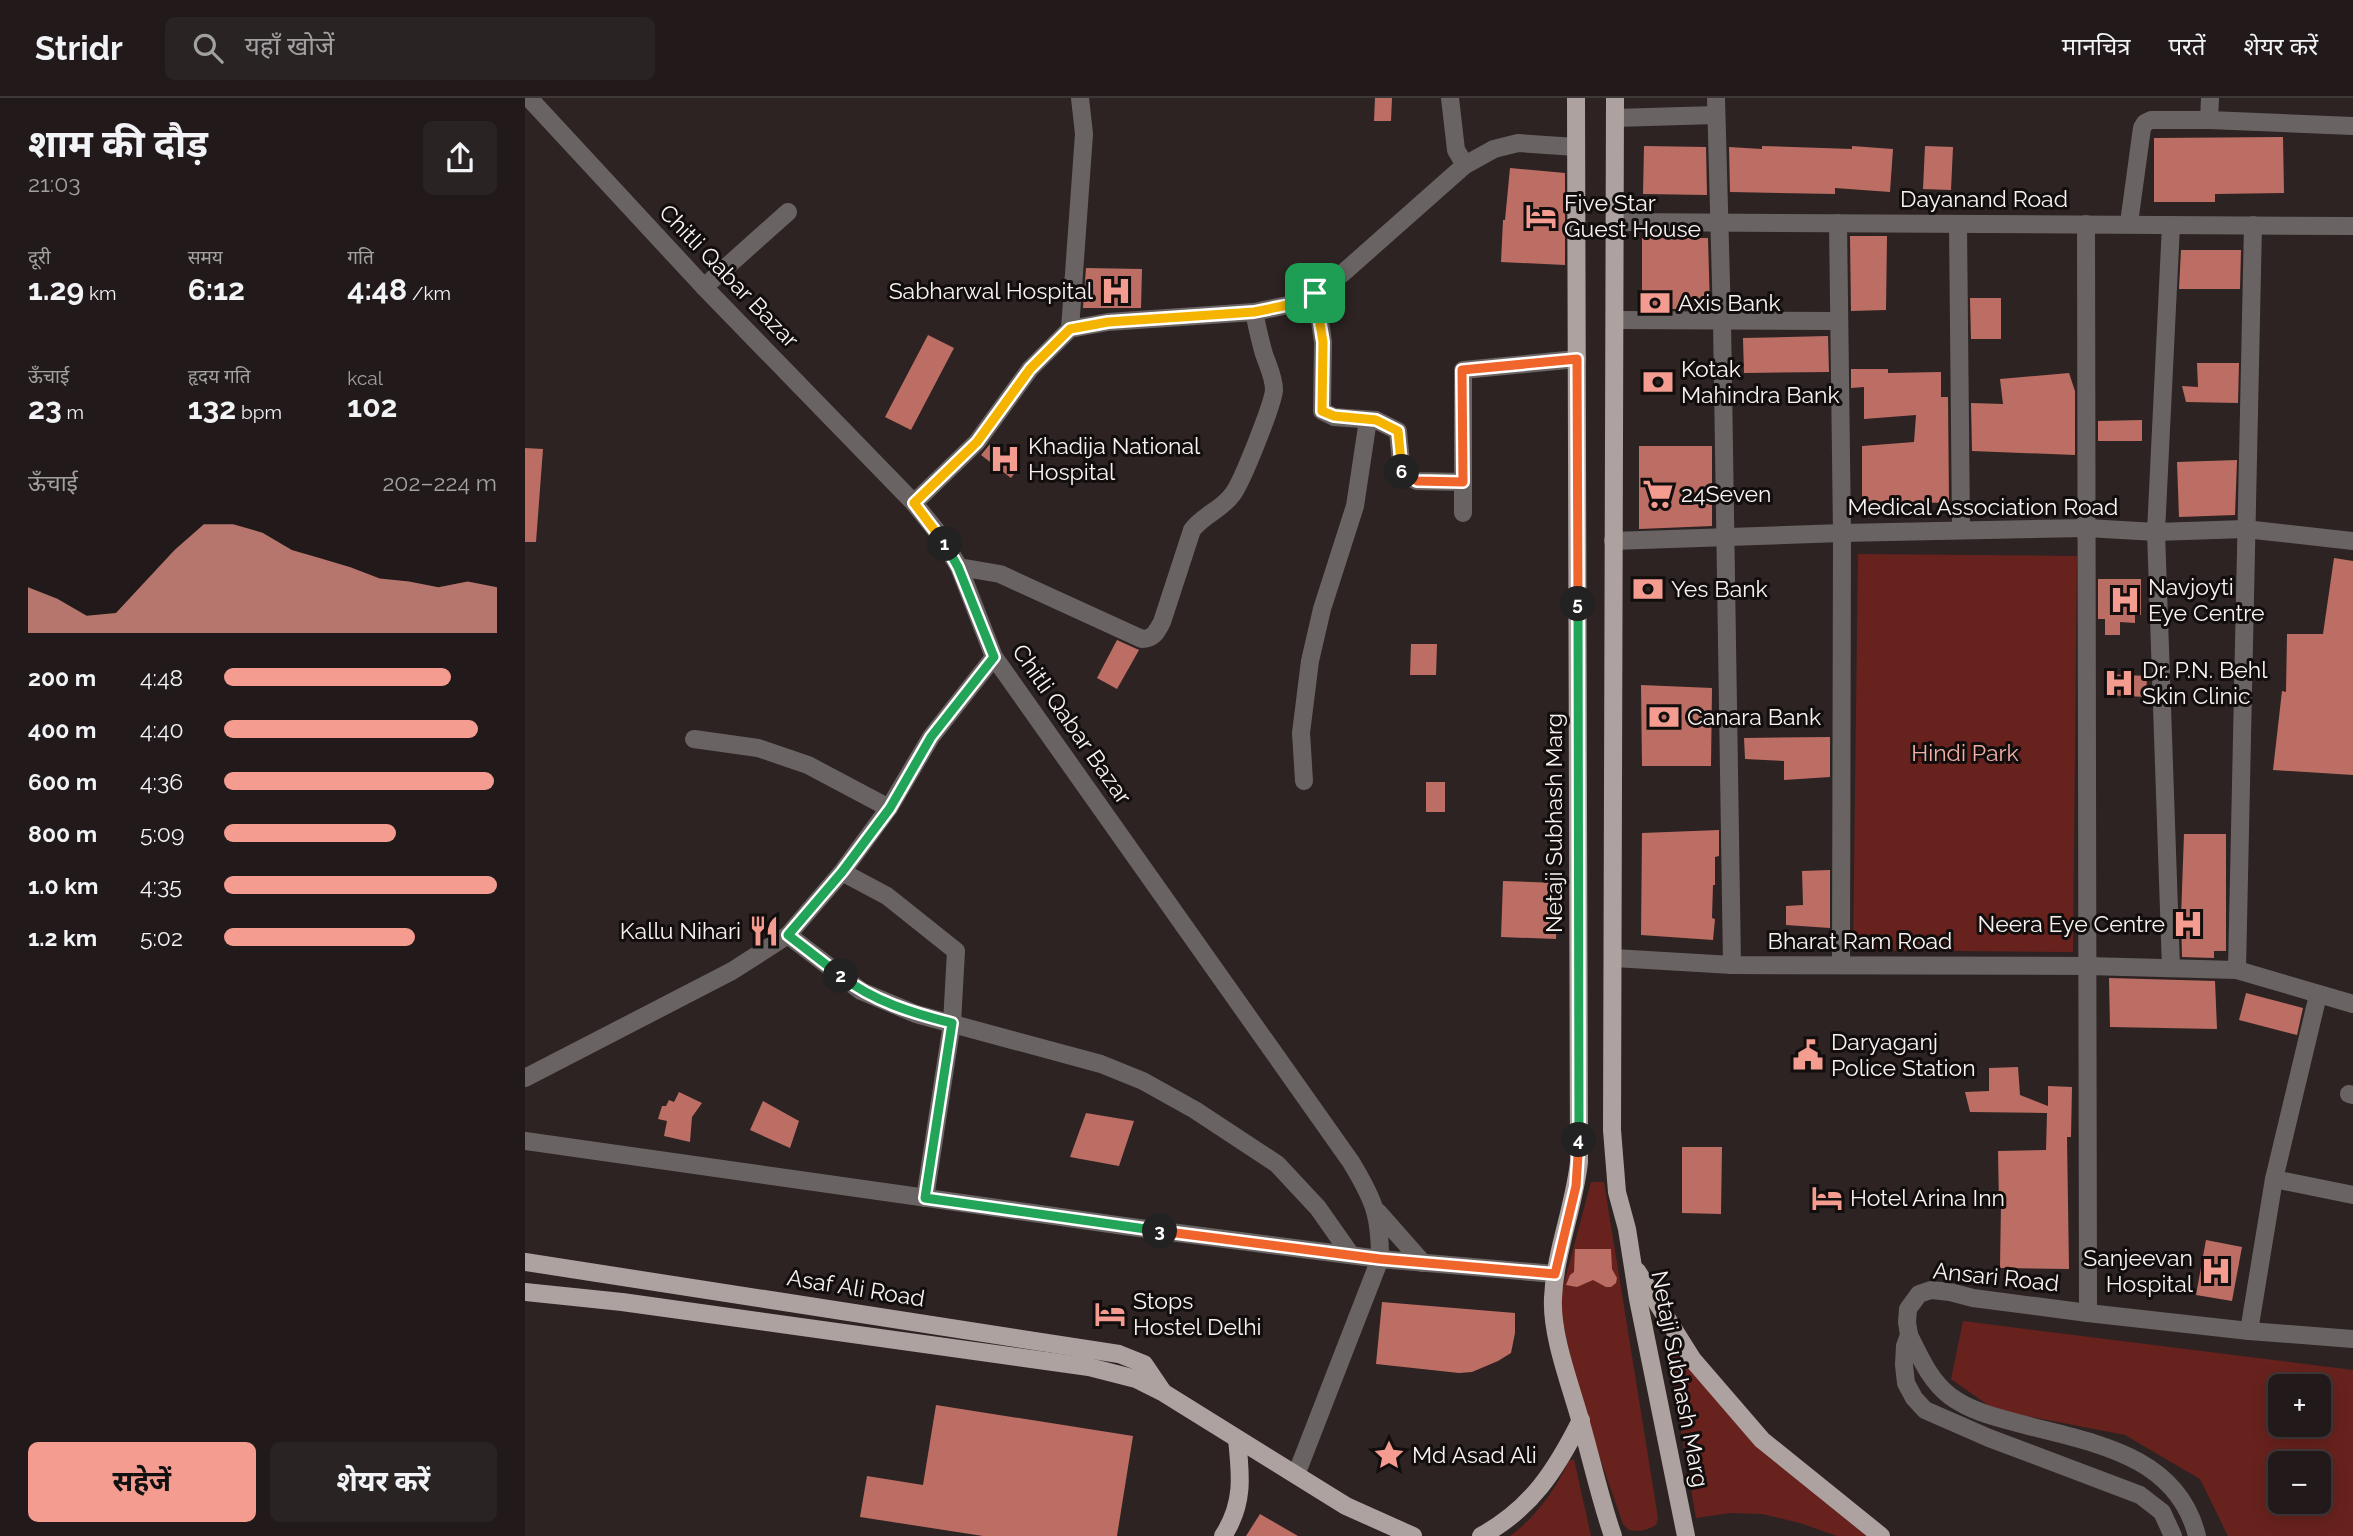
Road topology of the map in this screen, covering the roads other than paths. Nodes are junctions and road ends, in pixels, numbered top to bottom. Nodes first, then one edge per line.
1 (1080, 98) edge
2 (1450, 98) edge
3 (1576, 98) edge
4 (1615, 98) edge
5 (2210, 98) edge
6 (527, 99) edge
7 (1716, 106) edge
8 (1615, 118) junction
9 (2209, 120) junction
10 (2353, 126) edge
11 (1576, 148) junction
12 (1465, 165) junction
13 (788, 212) dead end
14 (1615, 222) junction
15 (1718, 222) junction
16 (1838, 223) junction
17 (2129, 223) junction
18 (1958, 224) junction
19 (2086, 225) junction
20 (2171, 225) junction
21 (2252, 225) junction
22 (2353, 226) edge
23 (704, 287) junction
24 (1315, 293) junction
25 (1254, 312) junction
26 (1615, 320) junction
27 (1722, 320) junction
28 (1839, 321) junction
29 (1070, 329) junction
30 (1577, 359) junction
31 (1368, 419) junction
32 (1463, 482) junction
33 (914, 503) junction
34 (1463, 513) dead end
35 (2087, 528) junction
36 (1961, 529) junction
37 (2245, 529) junction
38 (2156, 532) junction
39 (1842, 533) junction
40 (1724, 536) junction
41 (1613, 541) junction
42 (2353, 541) edge
43 (958, 567) junction
44 (994, 657) junction
45 (694, 739) dead end
46 (1304, 780) dead end
47 (890, 808) junction
48 (842, 872) junction
49 (788, 935) junction
50 (1614, 958) junction
51 (1732, 965) junction
52 (1841, 965) junction
53 (2087, 966) junction
54 (2171, 968) junction
55 (2237, 970) junction
56 (2318, 995) junction
57 (2353, 1004) edge
58 (952, 1023) junction
59 (525, 1078) edge
60 (525, 1142) edge
61 (2274, 1179) junction
62 (2353, 1195) edge
63 (925, 1198) junction
64 (1376, 1209) junction
65 (1351, 1255) junction
66 (1380, 1259) junction
67 (525, 1262) edge
68 (1423, 1263) junction
69 (1634, 1265) junction
70 (1555, 1274) junction
71 (525, 1292) edge
72 (2088, 1313) junction
73 (2249, 1331) junction
74 (1909, 1335) junction
75 (2353, 1339) edge
76 (1164, 1393) junction
77 (1581, 1420) junction
78 (1237, 1439) junction
79 (1296, 1475) junction
80 (1223, 1536) edge
81 (1413, 1536) edge
82 (1481, 1536) edge
83 (1613, 1536) edge
84 (1686, 1536) edge
85 (1881, 1536) edge
86 (2173, 1536) edge
87 (2197, 1536) edge

1 - 29 street
2 - 12 street
3 - 11 main road, Netaji Subhash Marg
4 - 8 main road, Netaji Subhash Marg
5 - 9 street
6 - 23 street, Chitli Qabar Bazar
7 - 8 street
7 - 15 street
8 - 14 main road, Netaji Subhash Marg
9 - 10 street
9 - 17 street
11 - 12 street
11 - 30 main road, Netaji Subhash Marg
12 - 24 street
13 - 23 street
14 - 15 street, Dayanand Road
14 - 26 main road, Netaji Subhash Marg
15 - 16 street, Dayanand Road
15 - 27 street
16 - 18 street, Dayanand Road
16 - 28 street
17 - 19 street, Dayanand Road
17 - 20 street, Dayanand Road
18 - 19 street, Dayanand Road
18 - 36 street
19 - 35 street
20 - 21 street, Dayanand Road
20 - 38 street
21 - 22 street, Dayanand Road
21 - 37 street
23 - 33 street, Chitli Qabar Bazar
24 - 25 street
24 - 31 street
25 - 29 street
25 - 43 street
26 - 27 street
26 - 41 main road, Netaji Subhash Marg
27 - 28 street
27 - 40 street
28 - 39 street
29 - 33 street
30 - 32 street
30 - 70 main road, Netaji Subhash Marg
31 - 32 street
31 - 46 street
32 - 34 street
33 - 43 street, Chitli Qabar Bazar
35 - 36 street, Medical Association Road
35 - 38 street, Medical Association Road
35 - 53 street
36 - 39 street, Medical Association Road
37 - 38 street, Medical Association Road
37 - 42 street, Medical Association Road
37 - 55 street
38 - 54 street
39 - 40 street, Medical Association Road
39 - 52 street
40 - 41 street, Medical Association Road
40 - 51 street
41 - 50 main road, Netaji Subhash Marg
43 - 44 street, Chitli Qabar Bazar
44 - 47 street
44 - 64 street, Chitli Qabar Bazar
45 - 47 street
47 - 48 street
48 - 49 street
48 - 58 street
49 - 58 street
49 - 59 street
50 - 51 street, Bharat Ram Road
50 - 69 main road, Netaji Subhash Marg
51 - 52 street, Bharat Ram Road
52 - 53 street, Bharat Ram Road
53 - 54 street, Bharat Ram Road
53 - 72 street
54 - 55 street, Bharat Ram Road
55 - 56 street, Bharat Ram Road
56 - 57 street, Bharat Ram Road
56 - 61 street
58 - 63 street
58 - 65 street
60 - 63 street
61 - 62 street
61 - 73 street
63 - 65 street
64 - 66 street, Chitli Qabar Bazar
64 - 68 street
65 - 66 street
66 - 68 street
66 - 79 street, Chitli Qabar Bazar
67 - 76 main road, Asaf Ali Road
68 - 70 street
69 - 84 main road, Netaji Subhash Marg
69 - 85 main road
70 - 77 main road, Netaji Subhash Marg
71 - 76 main road, Asaf Ali Road
72 - 73 street, Ansari Road
72 - 74 street, Ansari Road
73 - 75 street, Ansari Road
74 - 86 street, Ansari Road
74 - 87 street
76 - 78 main road, Asaf Ali Road
77 - 82 main road
77 - 83 main road, Netaji Subhash Marg
78 - 79 main road, Asaf Ali Road
78 - 80 main road
79 - 81 main road, Asaf Ali Road

